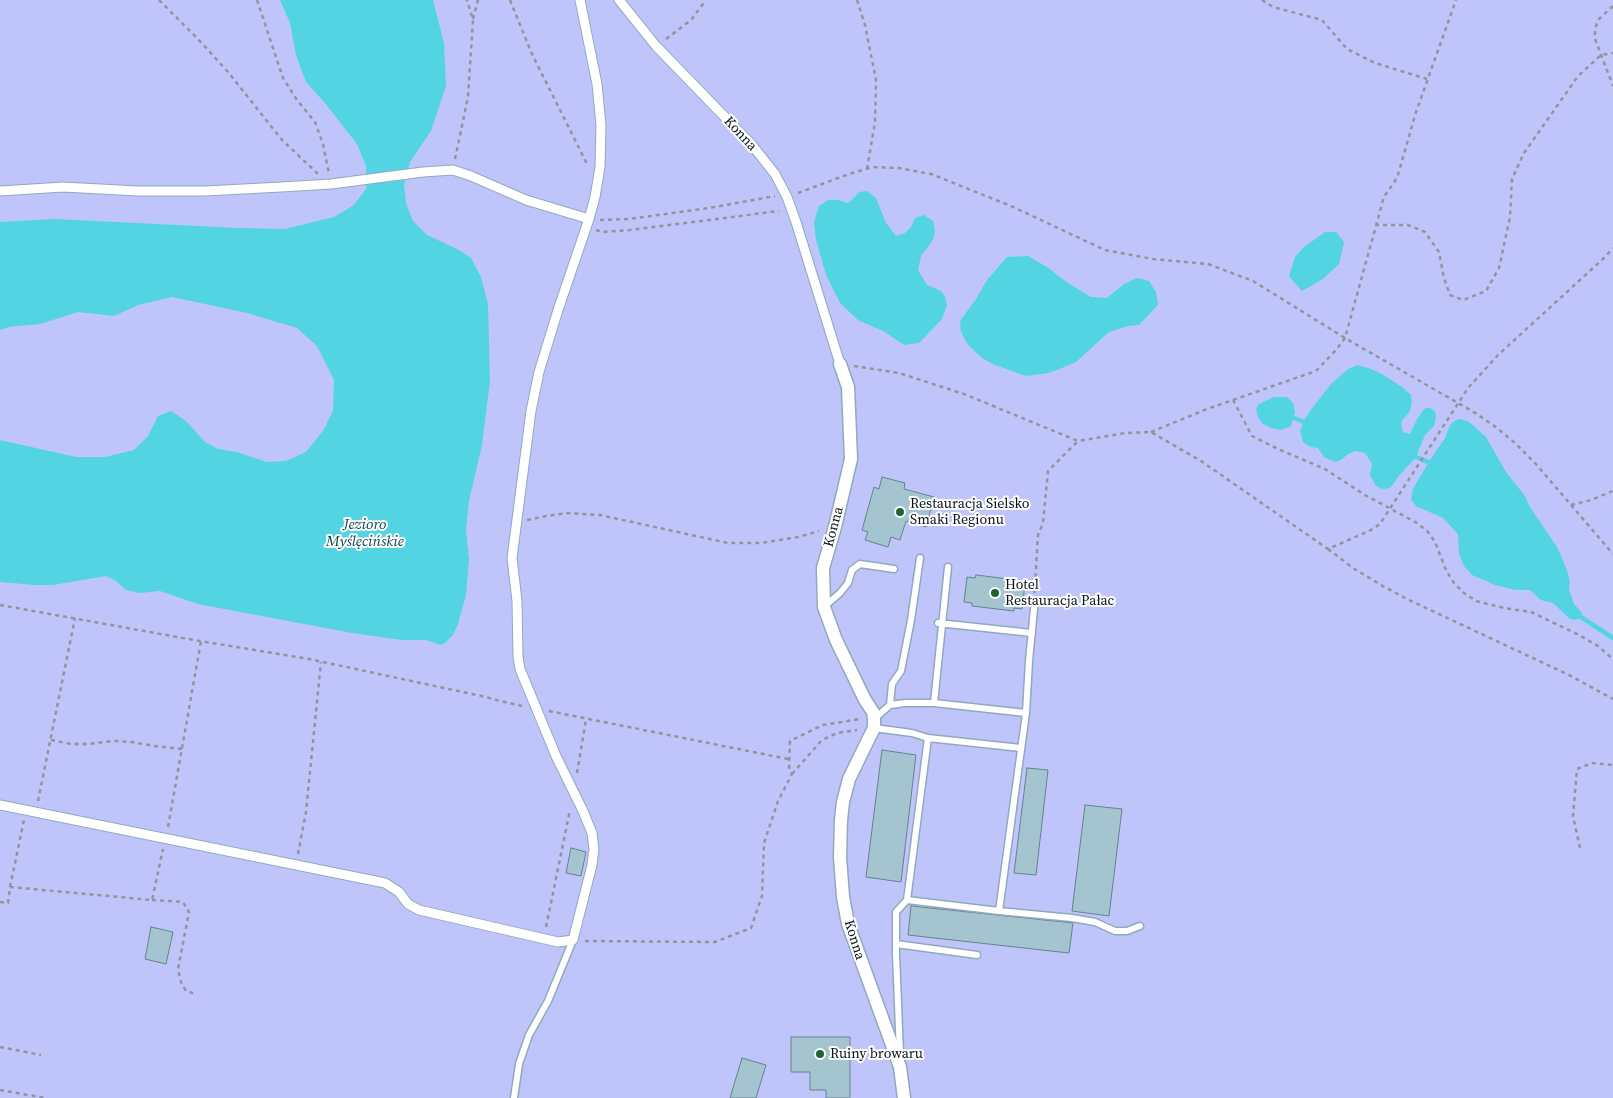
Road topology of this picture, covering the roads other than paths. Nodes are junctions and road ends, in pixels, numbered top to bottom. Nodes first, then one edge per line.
1 (580, 0) edge
2 (619, 0) edge
3 (0, 191) edge
4 (589, 219) junction
5 (840, 364) joint
6 (920, 558) dead end
7 (948, 567) dead end
8 (894, 569) dead end
9 (824, 607) junction
10 (1034, 609) road end
11 (940, 623) junction
12 (1032, 633) junction
13 (934, 703) junction
14 (890, 705) junction
15 (1026, 713) junction
16 (874, 723) junction
17 (928, 738) junction
18 (1021, 748) junction
19 (0, 806) edge
20 (907, 900) junction
21 (999, 911) junction
22 (1140, 926) dead end
23 (572, 940) junction
24 (896, 944) junction
25 (977, 955) dead end
26 (900, 1067) junction
27 (514, 1098) edge
28 (904, 1098) edge

1 - 4 street
2 - 5 street, Konna
3 - 4 street
4 - 23 street
5 - 9 street, Konna
6 - 14 lane
7 - 11 lane
8 - 9 lane
9 - 16 street, Konna
10 - 12 lane
11 - 12 lane
11 - 13 lane
12 - 15 lane
13 - 14 lane
13 - 15 lane
14 - 16 lane
15 - 18 lane
16 - 17 lane
16 - 26 street, Konna
17 - 18 lane
17 - 20 lane
18 - 21 lane
19 - 23 street
20 - 21 lane
20 - 24 lane
21 - 22 lane
23 - 27 lane
24 - 25 lane
24 - 26 lane
26 - 28 street, Konna

